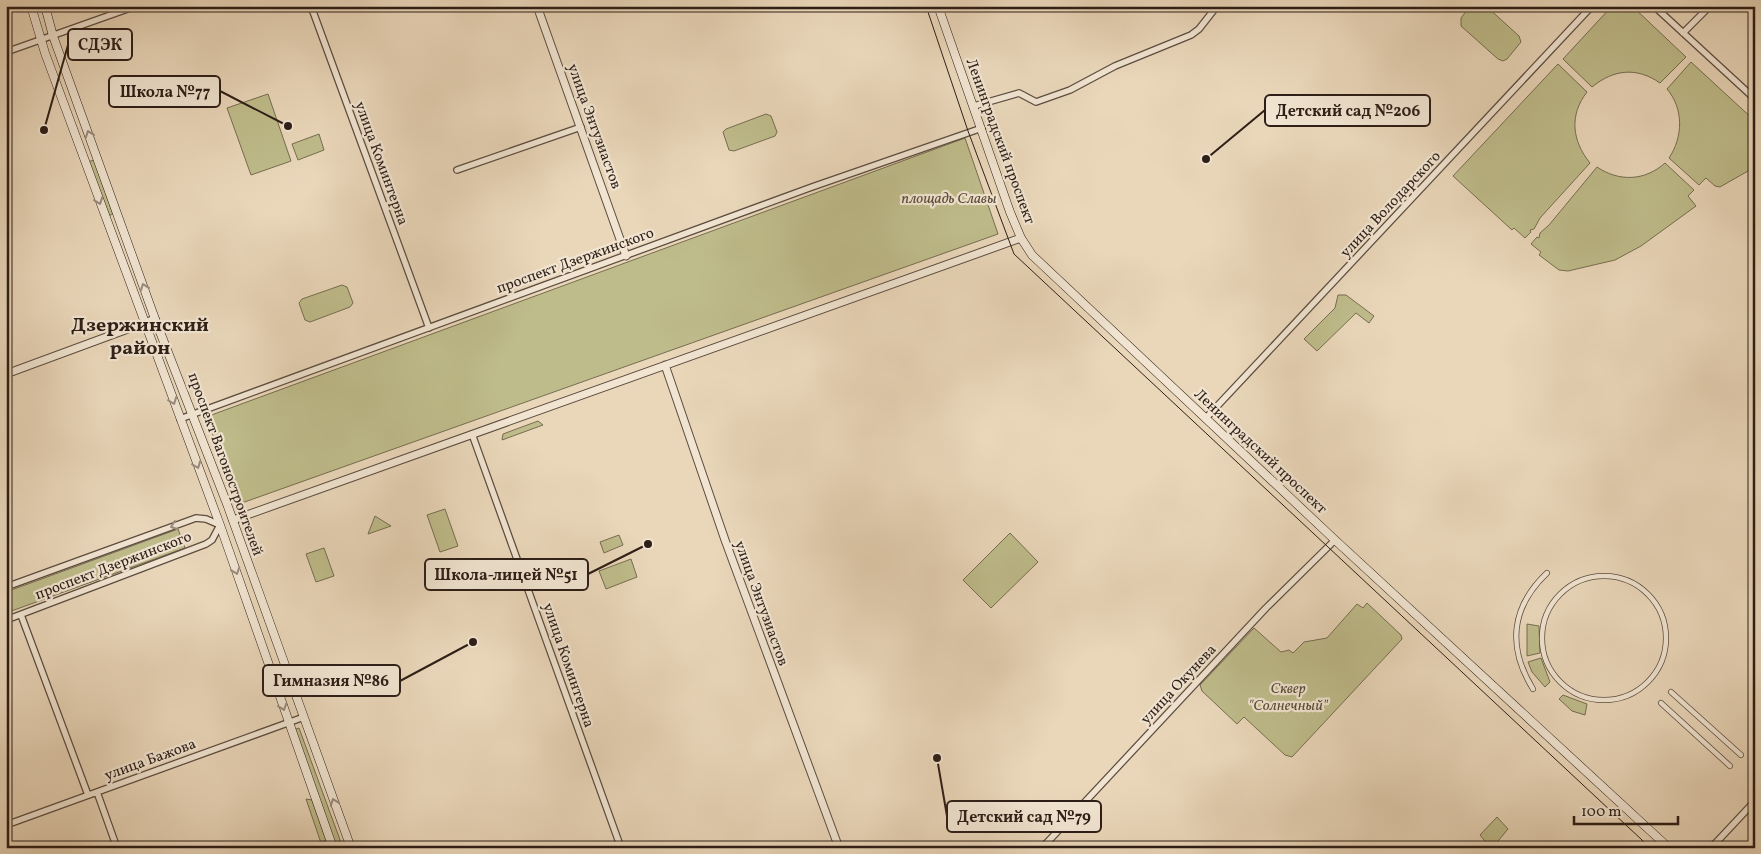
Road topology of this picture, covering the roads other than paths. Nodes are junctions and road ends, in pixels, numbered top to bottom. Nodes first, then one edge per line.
1 (31, 6) edge
2 (45, 6) edge
3 (136, 6) edge
4 (311, 6) edge
5 (537, 6) edge
6 (938, 6) edge
7 (1217, 6) edge
8 (1592, 6) edge
9 (1654, 6) edge
10 (1710, 6) edge
11 (1683, 33) junction
12 (53, 36) junction
13 (41, 40) junction
14 (6, 52) edge
15 (1755, 99) edge
16 (974, 106) junction
17 (581, 127) junction
18 (982, 128) junction
19 (457, 170) dead end
20 (1021, 238) junction
21 (626, 256) junction
22 (155, 319) junction
23 (144, 323) junction
24 (429, 328) junction
25 (665, 365) junction
26 (6, 374) edge
27 (193, 414) junction
28 (1206, 418) junction
29 (180, 419) junction
30 (472, 434) junction
31 (233, 520) junction
32 (220, 525) junction
33 (1335, 540) junction
34 (1547, 573) dead end
35 (6, 587) edge
36 (21, 615) junction
37 (6, 620) edge
38 (1533, 689) dead end
39 (1671, 692) dead end
40 (1621, 698) joint
41 (1661, 703) dead end
42 (304, 717) junction
43 (288, 722) junction
44 (1741, 755) dead end
45 (1730, 766) dead end
46 (97, 792) junction
47 (88, 795) junction
48 (1755, 801) edge
49 (6, 826) edge
50 (117, 848) edge
51 (333, 848) edge
52 (351, 848) edge
53 (621, 848) edge
54 (839, 848) edge
55 (1042, 848) edge
56 (1669, 848) edge
57 (1711, 848) edge

1 - 13 main road, проспект Вагоностроителей
2 - 12 main road, проспект Вагоностроителей
3 - 12 street
4 - 24 street, улица Коминтерна
5 - 17 street, улица Энтузиастов
6 - 16 main road, Ленинградский проспект
7 - 16 street
8 - 28 street, улица Володарского
9 - 11 street
10 - 11 street
11 - 15 street
12 - 13 street
22 -> 12 main road, проспект Вагоностроителей
13 - 14 street
13 -> 23 main road, проспект Вагоностроителей
16 - 18 main road, Ленинградский проспект
17 - 19 street
17 - 21 street, улица Энтузиастов
18 - 20 main road, Ленинградский проспект
18 - 21 street, проспект Дзержинского
20 - 25 street
20 - 28 main road, Ленинградский проспект
21 - 24 street, проспект Дзержинского
22 - 23 street
22 - 27 main road, проспект Вагоностроителей
23 - 26 street
23 -> 29 main road, проспект Вагоностроителей
24 - 27 street, проспект Дзержинского
25 - 30 street
25 - 54 street, улица Энтузиастов
27 - 29 street, проспект Дзержинского
27 - 31 main road, проспект Вагоностроителей
28 - 33 main road, Ленинградский проспект
29 -> 32 main road, проспект Вагоностроителей
30 - 31 street
30 - 53 street, улица Коминтерна
31 - 32 main road
31 - 42 main road, проспект Вагоностроителей
32 -> 35 street, проспект Дзержинского
32 - 36 street, проспект Дзержинского
32 -> 43 main road, проспект Вагоностроителей
33 - 55 street, улица Окунева
33 - 56 main road, Ленинградский проспект
34 - 38 street
36 - 37 street, проспект Дзержинского
36 - 47 street
39 - 44 street
40 - 40 street
41 - 45 street
42 - 43 street, улица Бажова
52 -> 42 main road, проспект Вагоностроителей
43 - 46 street, улица Бажова
43 - 51 main road, проспект Вагоностроителей
46 - 47 street, улица Бажова
46 - 50 street
47 - 49 street, улица Бажова
48 - 57 street

